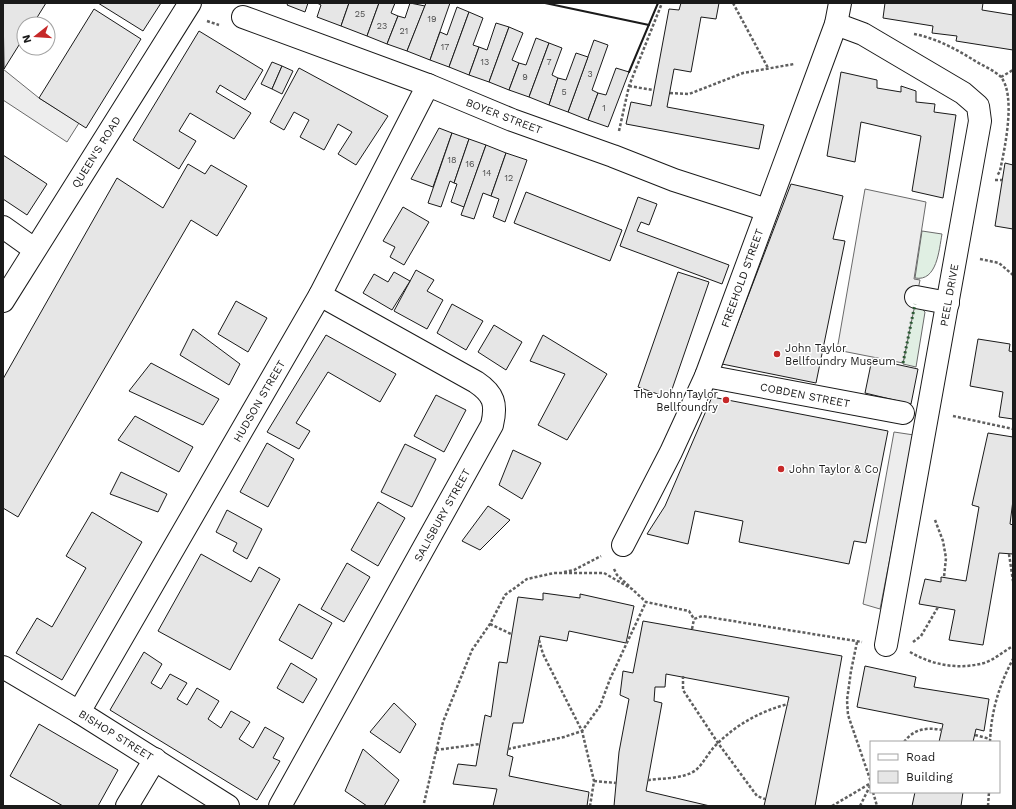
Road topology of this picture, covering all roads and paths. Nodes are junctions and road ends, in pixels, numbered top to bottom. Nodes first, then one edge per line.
1 (190, 3) edge
2 (662, 3) edge
3 (733, 3) edge
4 (838, 13) edge
5 (243, 17) dead end
6 (821, 66) junction
7 (768, 68) junction
8 (1013, 70) edge
9 (1002, 77) dead end
10 (428, 85) junction
11 (629, 86) junction
12 (653, 90) dead end
13 (670, 94) dead end
14 (613, 156) junction
15 (994, 179) dead end
16 (1002, 180) dead end
17 (767, 210) junction
18 (3, 227) edge
19 (34, 249) junction
20 (320, 295) junction
21 (916, 297) dead end
22 (3, 301) edge
23 (948, 303) junction
24 (706, 376) junction
25 (929, 410) junction
26 (904, 413) dead end
27 (954, 416) junction
28 (951, 421) dead end
29 (1013, 429) edge
30 (935, 517) dead end
31 (623, 545) joint
32 (1009, 554) dead end
33 (554, 573) junction
34 (944, 577) dead end
35 (1013, 581) edge
36 (646, 602) junction
37 (938, 607) dead end
38 (694, 619) junction
39 (490, 624) junction
40 (692, 629) dead end
41 (512, 634) dead end
42 (538, 640) dead end
43 (856, 642) junction
44 (1013, 646) edge
45 (895, 647) junction
46 (1013, 660) edge
47 (3, 668) edge
48 (683, 676) dead end
49 (788, 704) dead end
50 (79, 712) junction
51 (942, 730) dead end
52 (582, 731) junction
53 (975, 735) dead end
54 (990, 740) edge
55 (905, 741) edge
56 (718, 743) junction
57 (480, 744) dead end
58 (508, 749) dead end
59 (436, 750) junction
60 (155, 759) junction
61 (648, 780) dead end
62 (870, 780) edge
63 (594, 781) junction
64 (616, 783) dead end
65 (870, 784) edge
66 (870, 785) edge
67 (873, 793) edge
68 (989, 793) edge
69 (765, 800) dead end
70 (424, 803) dead end
71 (127, 806) edge
72 (228, 806) edge
73 (280, 806) edge
74 (590, 806) edge
75 (832, 806) edge
76 (860, 806) edge
77 (876, 806) edge
78 (988, 806) edge

1 - 19 street, QUEEN'S ROAD
2 - 11 path
3 - 7 path
4 - 6 street, FREEHOLD STREET
4 - 23 street, PEEL DRIVE
5 - 10 street, BOYER STREET
6 - 7 path
6 - 17 street, FREEHOLD STREET
7 - 13 path
8 - 9 path
10 - 14 street, BOYER STREET
10 - 20 street, HUDSON STREET
11 - 12 path
11 - 14 path
14 - 17 street, BOYER STREET
15 - 16 path
17 - 24 street, FREEHOLD STREET
18 - 19 street
19 - 22 street, QUEEN'S ROAD
20 - 50 street, HUDSON STREET
20 - 73 street, SALISBURY STREET
21 - 23 street
23 - 25 street, PEEL DRIVE
24 - 26 street, COBDEN STREET
24 - 31 street, FREEHOLD STREET
25 - 27 path
25 - 45 street, PEEL DRIVE
27 - 28 path
27 - 29 path
30 - 34 path
31 - 33 path
32 - 35 path
33 - 36 path
33 - 39 path
36 - 38 path
36 - 52 path
37 - 45 path
38 - 40 path
38 - 43 path
39 - 41 path
39 - 59 path
42 - 52 path
43 - 45 path
43 - 62 path
44 - 45 path
46 - 54 path
47 - 50 street, BISHOP STREET
48 - 56 path
49 - 56 path
50 - 60 street, BISHOP STREET
51 - 55 path
52 - 58 path
52 - 63 path
53 - 54 path
56 - 61 path
56 - 69 path
57 - 59 path
59 - 70 path
60 - 71 street
60 - 72 street, BISHOP STREET
63 - 64 path
63 - 74 path
65 - 75 path
66 - 76 path
67 - 77 path
68 - 78 path

